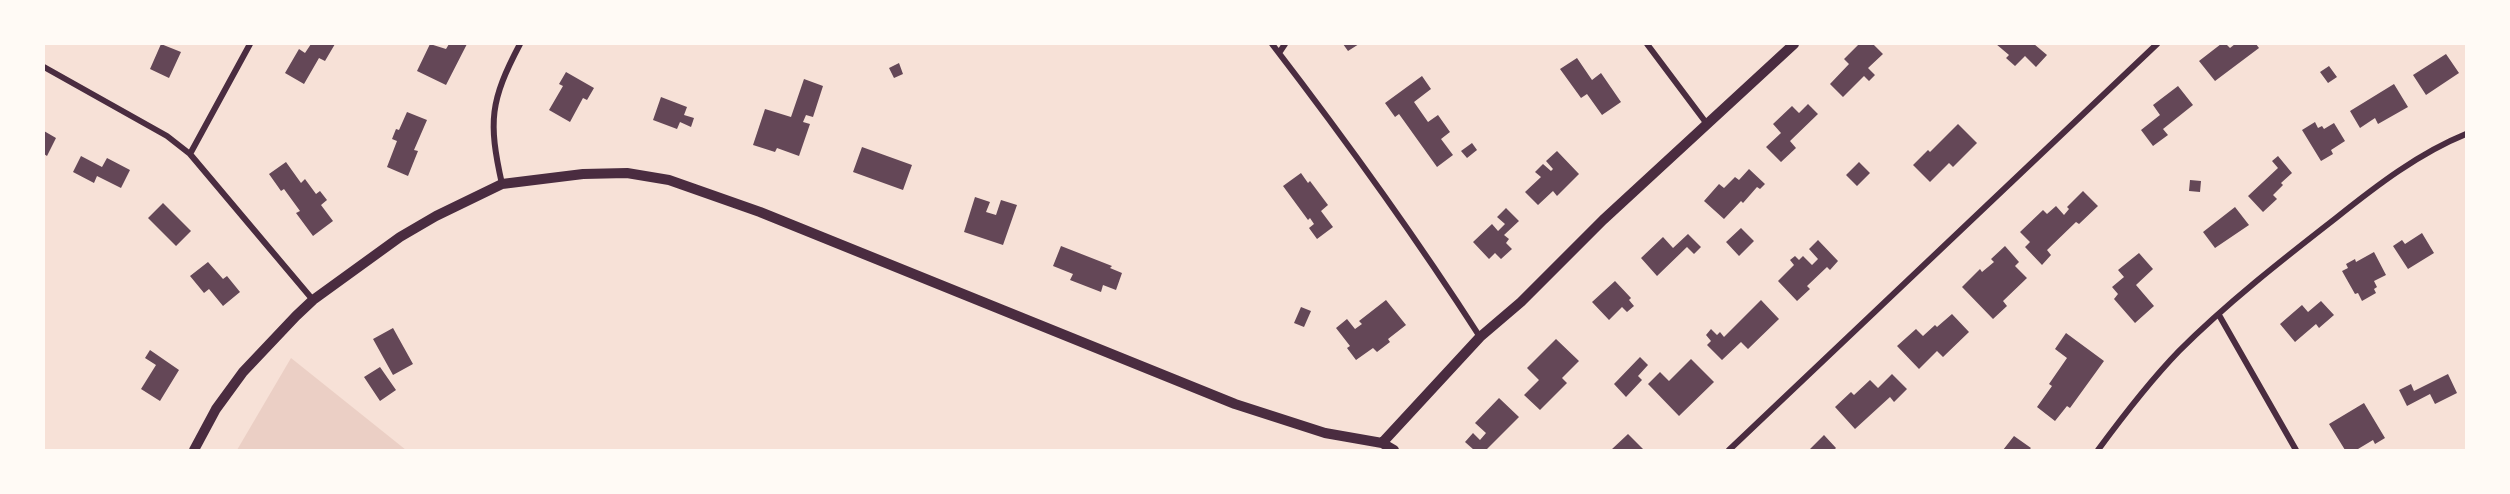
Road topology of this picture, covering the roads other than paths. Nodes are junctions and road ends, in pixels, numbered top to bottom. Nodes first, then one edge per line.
1 (249, 44) edge
2 (520, 44) edge
3 (1272, 44) edge
4 (1285, 44) edge
5 (1647, 44) edge
6 (1794, 44) edge
7 (2157, 44) edge
8 (1279, 53) junction
9 (44, 67) edge
10 (1707, 124) junction
11 (2466, 134) edge
12 (190, 154) junction
13 (502, 184) junction
14 (313, 300) junction
15 (2219, 315) junction
16 (1480, 336) junction
17 (1382, 443) junction
18 (194, 450) edge
19 (1394, 450) edge
20 (1728, 450) edge
21 (2098, 450) edge
22 (2296, 450) edge

1 - 12 street
2 - 13 street
3 - 8 street
4 - 8 street
5 - 10 street
6 - 10 street
7 - 20 street
8 - 16 street
9 - 12 street
10 - 16 street
11 - 15 street
12 - 14 street
13 - 14 street
13 - 17 street
14 - 18 street
15 - 21 street
15 - 22 street
16 - 17 street
17 - 19 street

